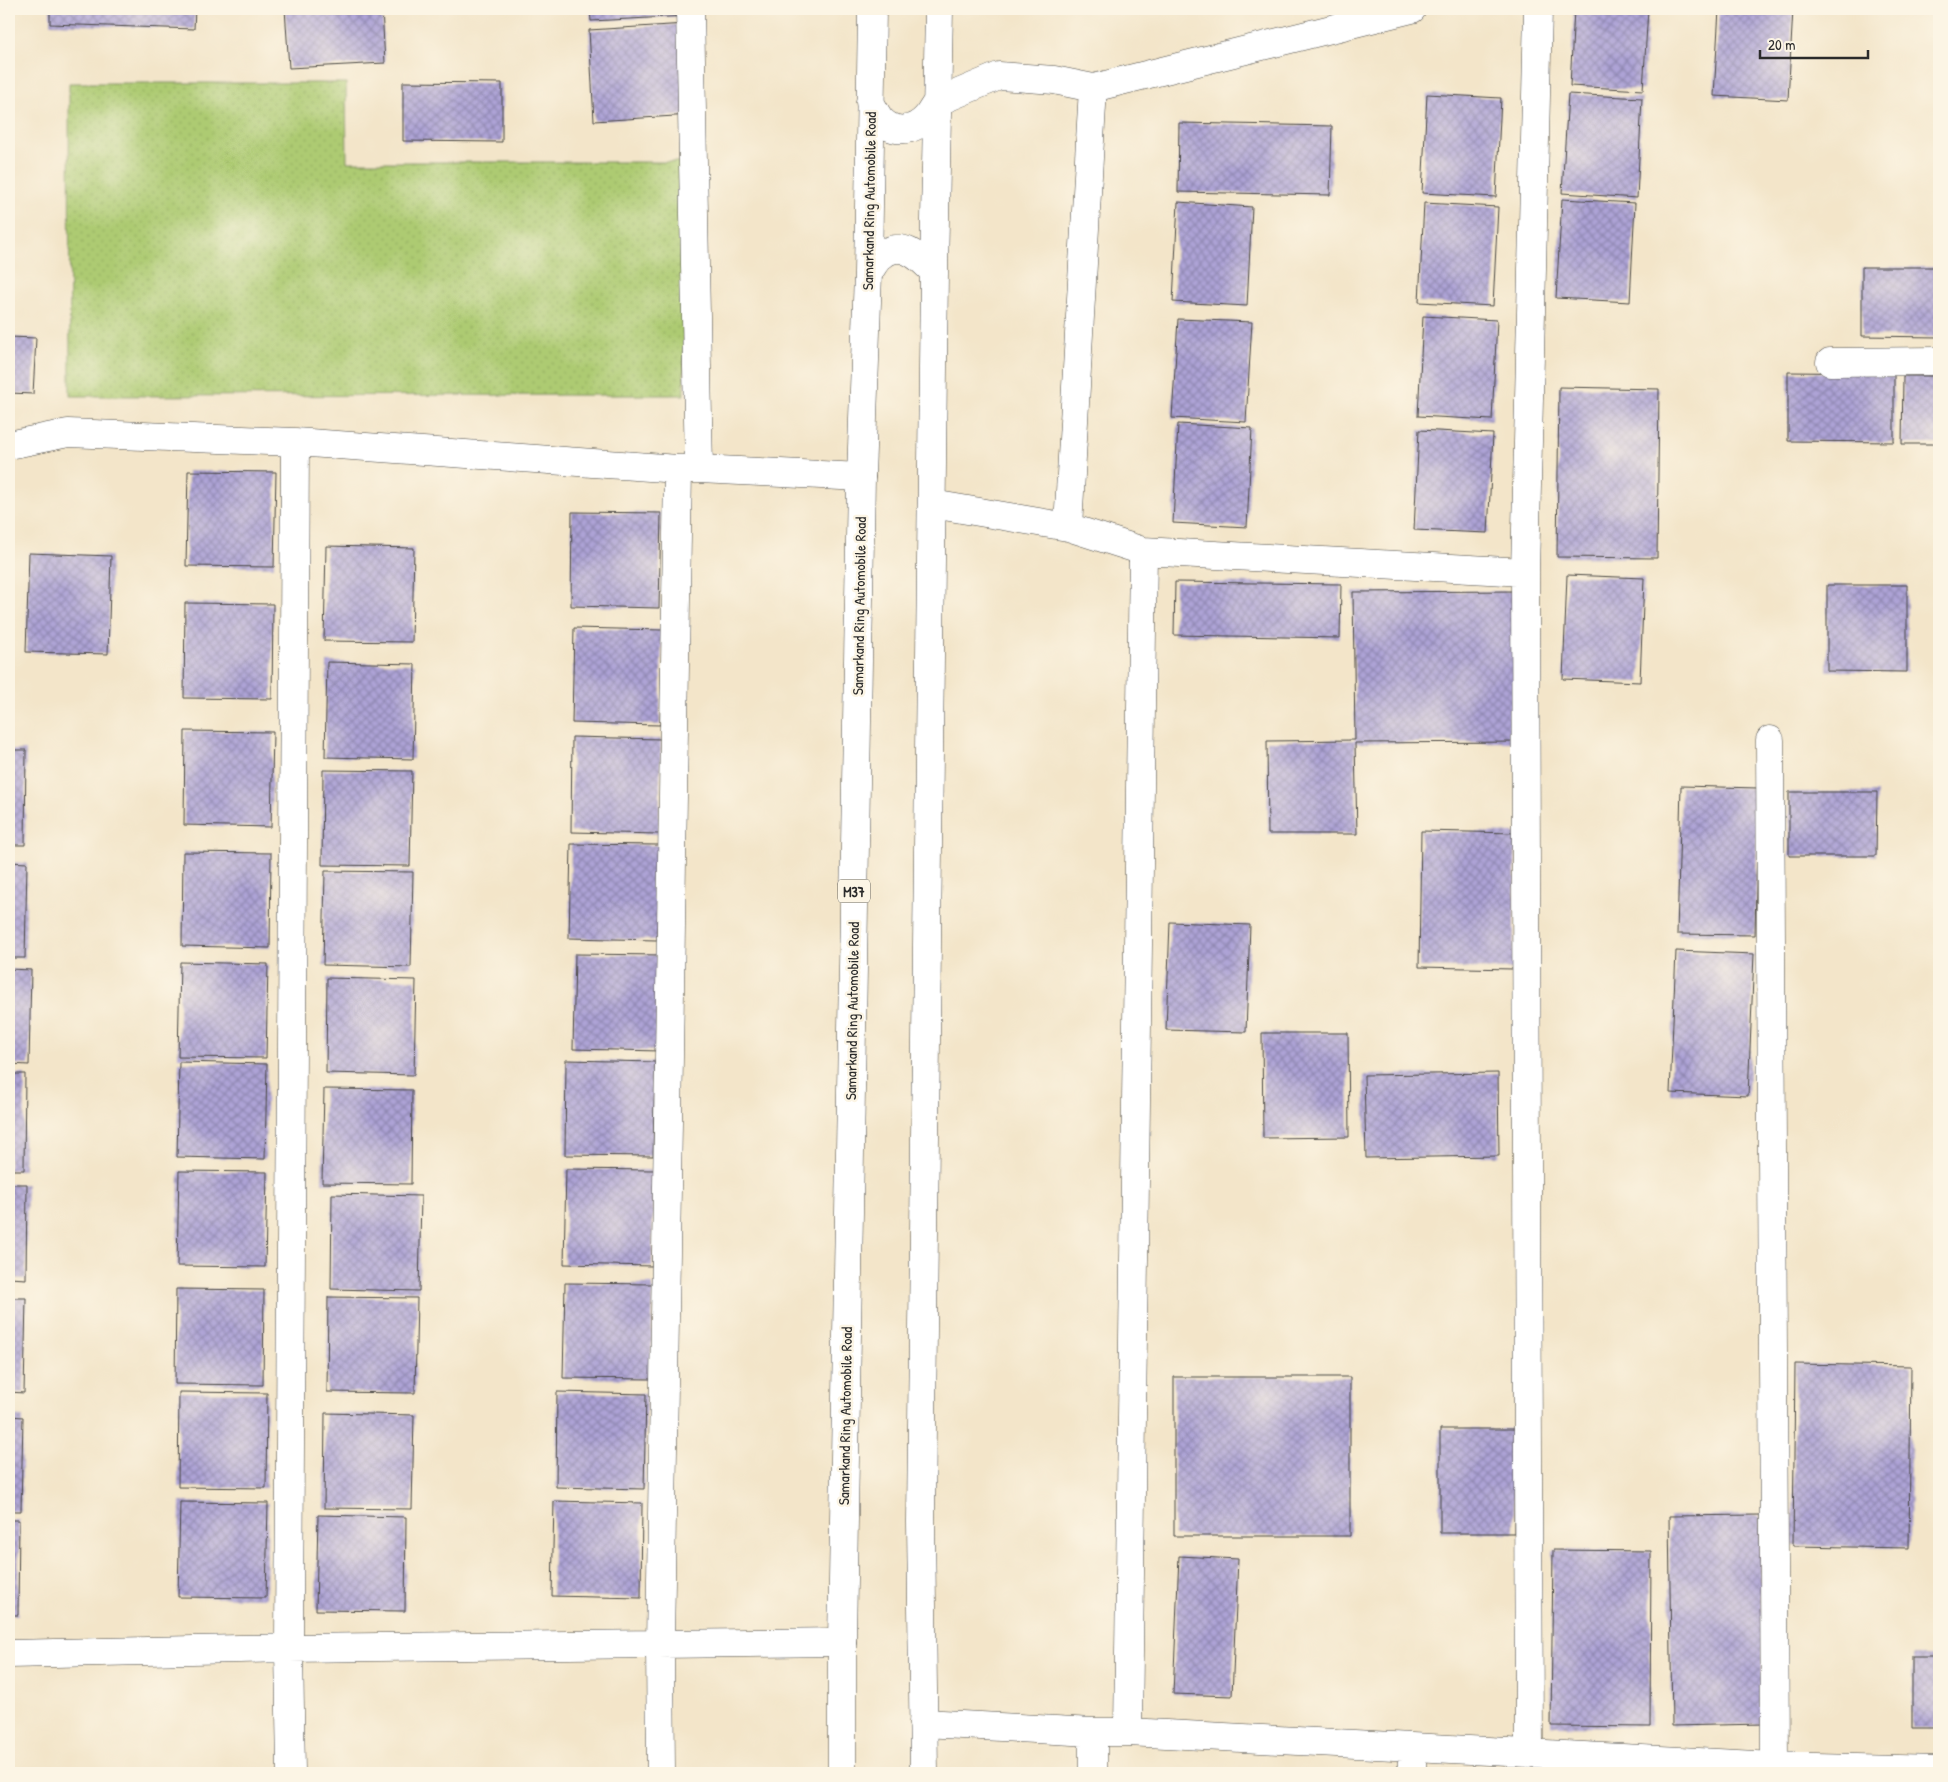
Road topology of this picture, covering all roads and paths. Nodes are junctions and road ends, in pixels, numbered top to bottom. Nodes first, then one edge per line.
1 (690, 9) edge
2 (872, 9) edge
3 (939, 9) edge
4 (1412, 9) edge
5 (1538, 9) edge
6 (1093, 88) junction
7 (870, 102) junction
8 (937, 102) junction
9 (934, 272) junction
10 (868, 273) junction
11 (1939, 361) edge
12 (1830, 362) dead end
13 (295, 442) junction
14 (9, 445) edge
15 (688, 469) junction
16 (861, 478) junction
17 (932, 504) junction
18 (1068, 527) junction
19 (1143, 551) junction
20 (1525, 572) junction
21 (1770, 740) dead end
22 (842, 1642) junction
23 (660, 1645) junction
24 (289, 1648) junction
25 (9, 1654) edge
26 (923, 1724) junction
27 (1093, 1732) junction
28 (1128, 1732) junction
29 (1529, 1754) junction
30 (1412, 1761) edge
31 (1774, 1766) junction
32 (1939, 1770) edge
33 (291, 1773) edge
34 (661, 1773) edge
35 (842, 1773) edge
36 (924, 1773) edge
37 (1093, 1773) edge

1 - 15 main road
2 - 7 main road, Samarkand Ring Automobile Road / M37
3 - 8 main road
4 - 6 main road
5 - 20 main road
6 - 8 main road
6 - 18 main road
7 - 8 main road
7 - 10 main road, Samarkand Ring Automobile Road / M37
8 - 9 main road
9 - 10 main road
9 - 17 main road
10 - 16 main road, Samarkand Ring Automobile Road / M37
11 - 12 main road
13 - 14 main road
13 - 15 main road
13 - 24 main road
15 - 16 main road
15 - 23 main road
16 - 22 main road, Samarkand Ring Automobile Road / M37
17 - 18 main road
17 - 26 main road
18 - 19 main road
19 - 20 main road
19 - 28 main road
20 - 29 main road
21 - 31 main road
22 - 23 main road
22 - 35 main road, Samarkand Ring Automobile Road / M37
23 - 24 main road
23 - 34 main road
24 - 25 main road
24 - 33 main road
26 - 27 main road
26 - 36 main road
27 - 28 main road
27 - 37 main road
28 - 30 main road
29 - 30 main road
29 - 31 main road
31 - 32 main road

